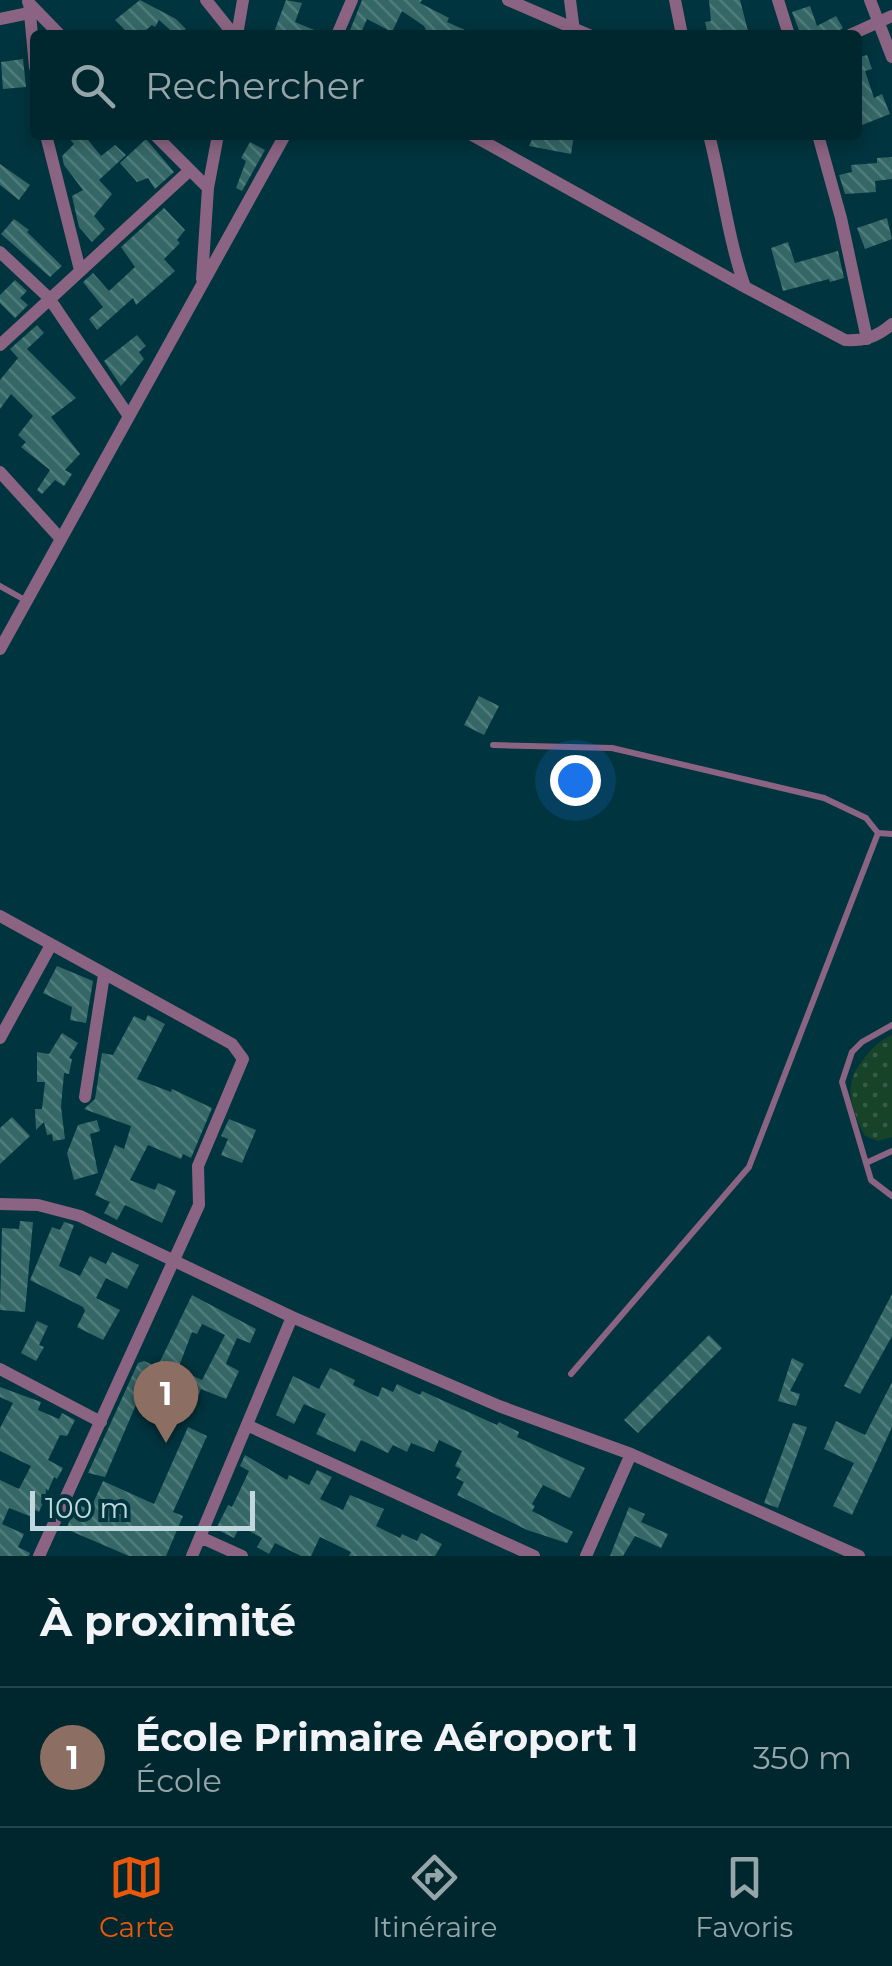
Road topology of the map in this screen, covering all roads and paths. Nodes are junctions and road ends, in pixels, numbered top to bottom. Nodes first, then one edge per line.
1 (206, 0) edge
2 (243, 0) edge
3 (352, 0) edge
4 (508, 0) edge
5 (570, 0) edge
6 (675, 0) edge
7 (778, 0) edge
8 (870, 0) edge
9 (28, 5) edge
10 (886, 18) edge
11 (0, 19) edge
12 (31, 30) edge
13 (55, 30) edge
14 (232, 30) edge
15 (237, 30) edge
16 (339, 30) edge
17 (572, 30) edge
18 (574, 30) edge
19 (681, 30) edge
20 (787, 30) edge
21 (861, 30) edge
22 (892, 57) edge
23 (47, 140) edge
24 (160, 140) edge
25 (217, 140) edge
26 (282, 140) edge
27 (481, 140) edge
28 (710, 140) edge
29 (819, 140) edge
30 (189, 171) junction
31 (208, 188) junction
32 (0, 252) edge
33 (80, 270) junction
34 (201, 286) junction
35 (745, 287) junction
36 (49, 298) junction
37 (892, 324) edge
38 (867, 339) junction
39 (0, 345) edge
40 (128, 415) junction
41 (0, 472) edge
42 (60, 538) junction
43 (0, 586) edge
44 (26, 600) junction
45 (0, 649) edge
46 (493, 744) dead end
47 (878, 833) junction
48 (892, 834) edge
49 (0, 916) edge
50 (51, 945) junction
51 (104, 975) junction
52 (892, 1024) edge
53 (0, 1038) edge
54 (85, 1096) dead end
55 (892, 1151) edge
56 (866, 1163) junction
57 (892, 1196) edge
58 (0, 1204) edge
59 (173, 1263) junction
60 (292, 1318) junction
61 (0, 1370) edge
62 (570, 1374) dead end
63 (101, 1422) junction
64 (249, 1426) junction
65 (631, 1454) junction
66 (200, 1537) junction
67 (39, 1556) edge
68 (192, 1556) edge
69 (242, 1556) edge
70 (534, 1556) edge
71 (586, 1556) edge
72 (859, 1556) edge

1 - 14 street
2 - 15 street
3 - 16 street
4 - 17 street
5 - 18 street
6 - 19 street
7 - 20 street
8 - 10 street
9 - 11 street
9 - 12 street
9 - 13 street
10 - 21 street
10 - 22 street
23 - 33 street
24 - 30 street
25 - 31 street
26 - 34 street
27 - 35 street
28 - 35 street
29 - 38 street
30 - 31 street
30 - 33 street
31 - 34 street
32 - 36 street
33 - 36 street
34 - 40 street
35 - 38 street
36 - 39 street
36 - 40 street
37 - 38 street
40 - 42 street
41 - 42 street
42 - 44 street
43 - 44 lane
44 - 45 street
46 - 47 lane
47 - 48 lane
47 - 62 lane
49 - 50 street
50 - 51 street
50 - 53 street
51 - 54 street
51 - 59 street
52 - 56 lane
55 - 56 lane
56 - 57 lane
58 - 59 street
59 - 60 street
59 - 63 street
60 - 64 street
60 - 65 street
61 - 63 street
63 - 67 street
64 - 66 street
64 - 70 street
65 - 71 street
65 - 72 street
66 - 68 street
66 - 69 street

